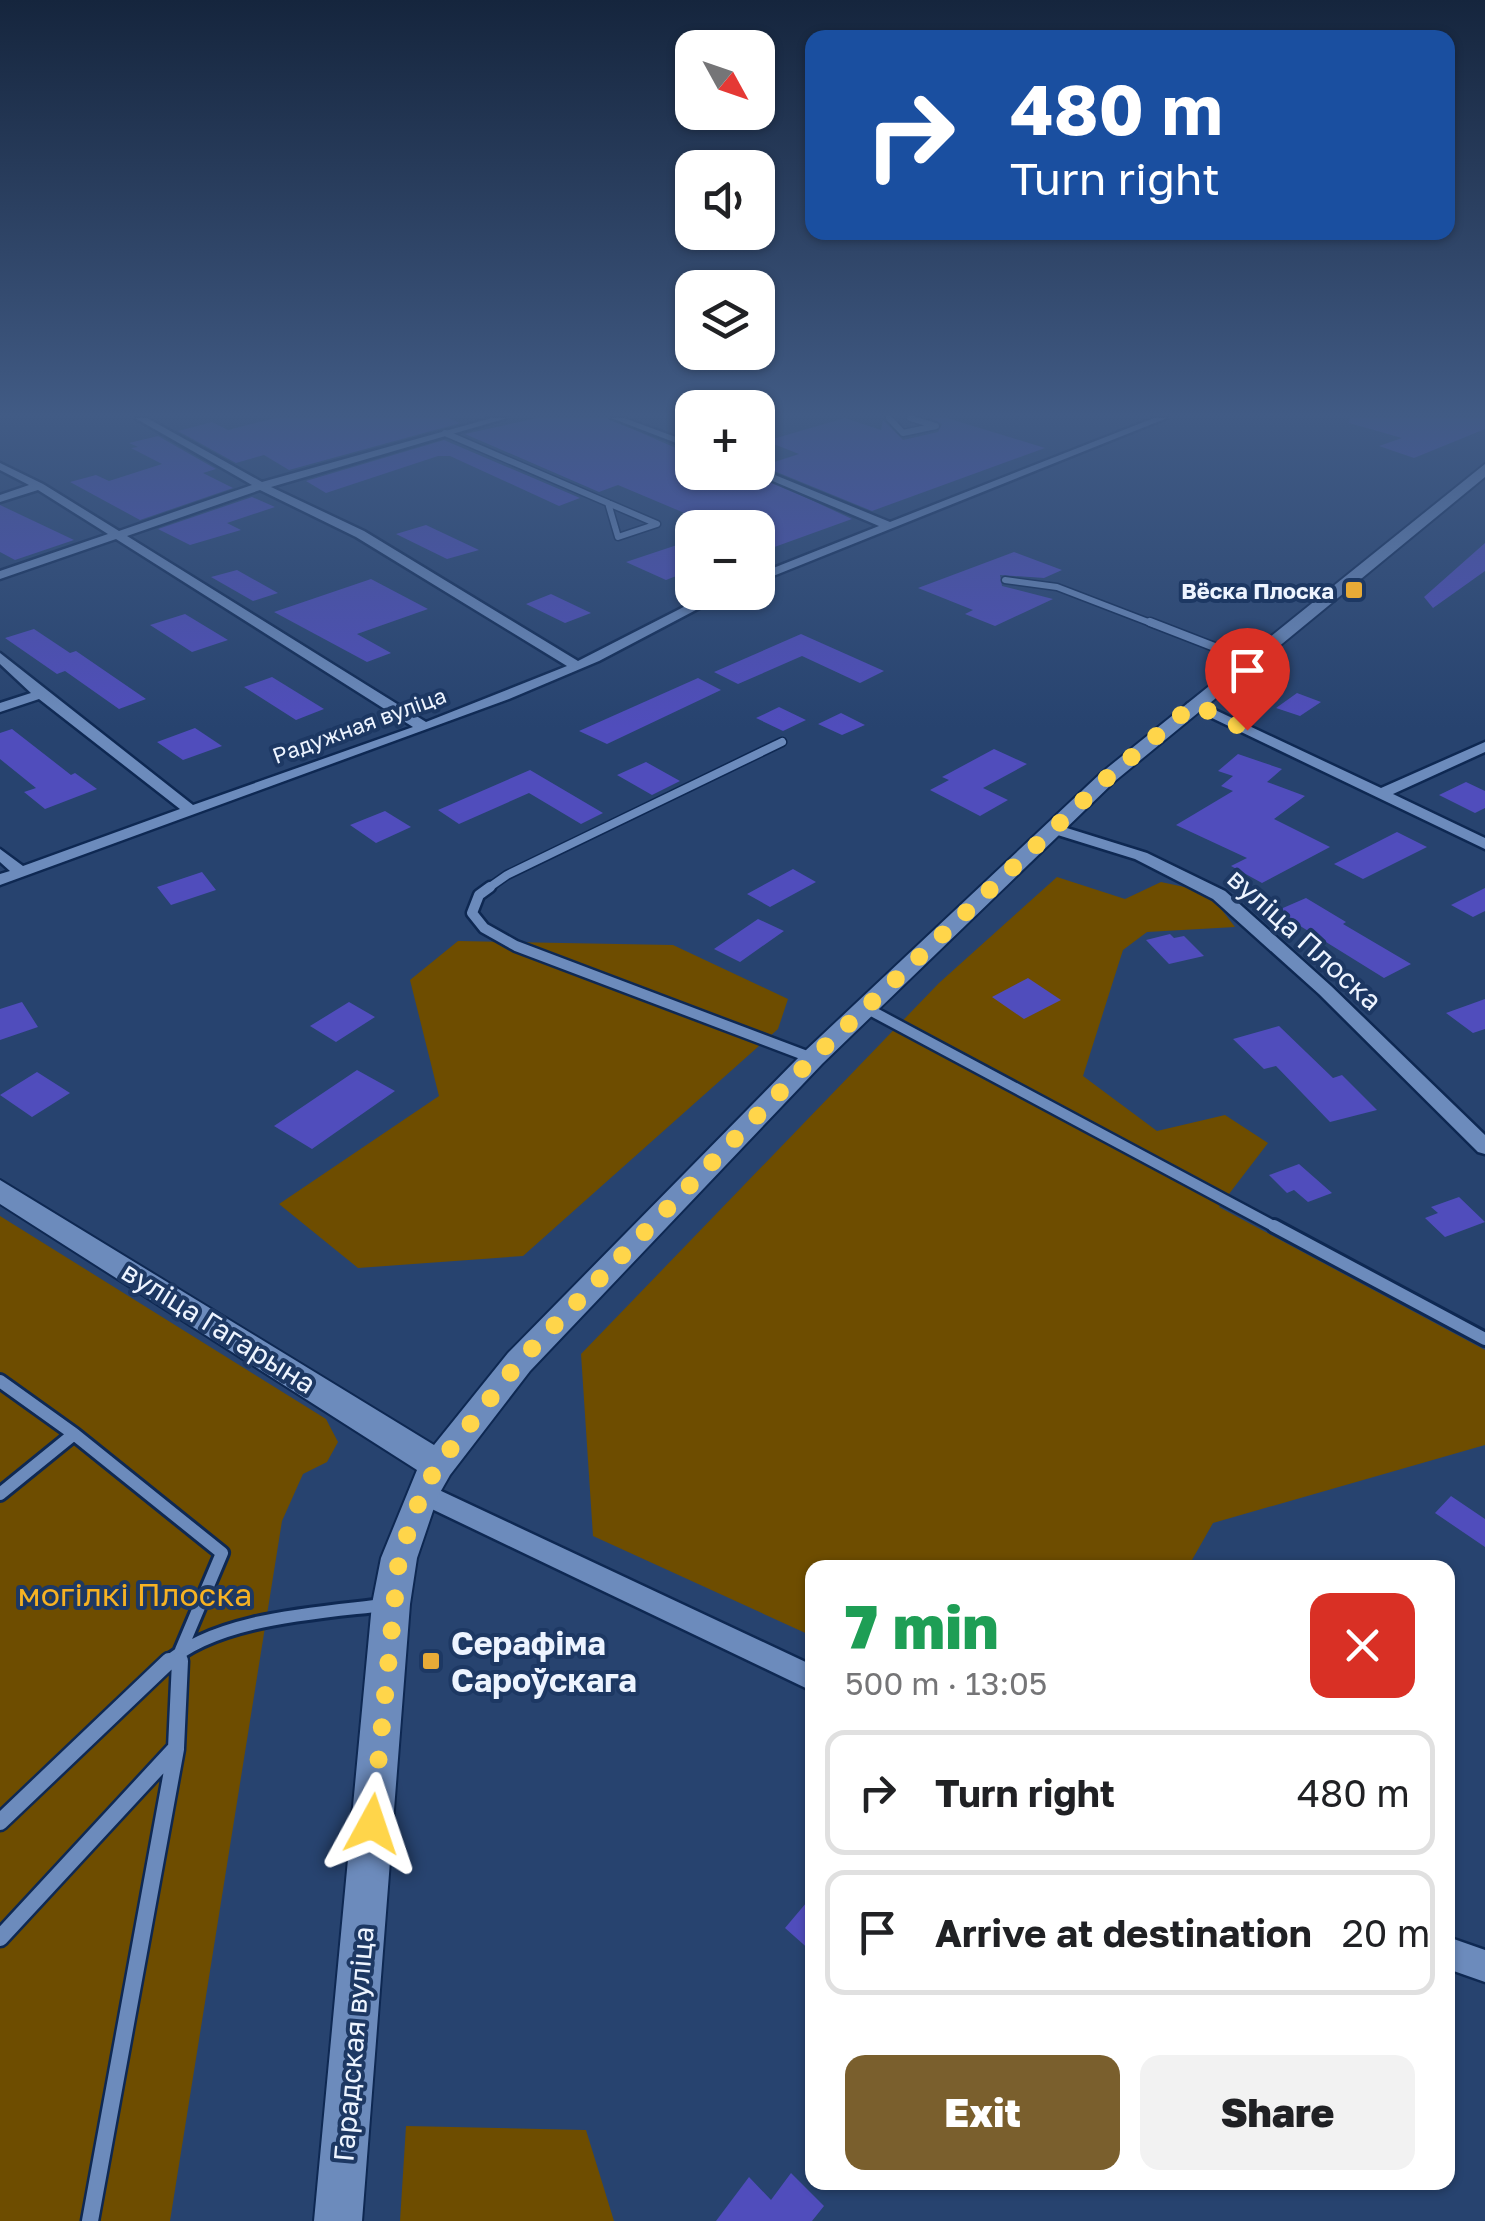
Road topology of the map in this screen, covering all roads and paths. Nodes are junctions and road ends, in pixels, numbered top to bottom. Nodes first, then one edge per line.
1 (96, 522) edge
2 (156, 522) edge
3 (335, 522) edge
4 (613, 522) edge
5 (651, 522) edge
6 (880, 522) edge
7 (901, 522) edge
8 (1420, 522) edge
9 (890, 526) junction
10 (117, 535) junction
11 (775, 571) edge
12 (0, 575) edge
13 (1005, 580) dead end
14 (688, 610) edge
15 (0, 657) edge
16 (1248, 660) junction
17 (577, 666) junction
18 (42, 694) junction
19 (1194, 704) junction
20 (0, 708) edge
21 (424, 727) junction
22 (782, 742) dead end
23 (1485, 746) edge
24 (1380, 794) junction
25 (189, 808) junction
26 (1054, 828) junction
27 (1485, 844) edge
28 (0, 854) edge
29 (21, 872) junction
30 (0, 880) edge
31 (866, 1008) junction
32 (813, 1058) junction
33 (1485, 1146) edge
34 (0, 1190) edge
35 (1485, 1339) edge
36 (0, 1381) edge
37 (74, 1434) junction
38 (438, 1465) junction
39 (422, 1493) junction
40 (0, 1494) edge
41 (391, 1604) junction
42 (181, 1650) junction
43 (805, 1675) edge
44 (176, 1748) junction
45 (0, 1822) edge
46 (0, 1938) edge
47 (1455, 1955) edge
48 (1485, 1966) edge
49 (90, 2221) edge
50 (338, 2221) edge

1 - 10 street
2 - 10 street
3 - 17 street
4 - 5 lane
6 - 9 street
7 - 9 street
8 - 16 main road, Гарадская вуліца
9 - 11 street
10 - 12 street
10 - 21 street
13 - 16 lane
14 - 17 street, Радужная вуліца
15 - 18 street
16 - 19 main road, Гарадская вуліца
17 - 21 street, Радужная вуліца
18 - 20 street
18 - 25 street
19 - 24 street
19 - 26 main road, Гарадская вуліца
21 - 25 street, Радужная вуліца
22 - 32 lane
23 - 24 street
24 - 27 street
25 - 29 street, Радужная вуліца
26 - 31 main road, Гарадская вуліца
26 - 33 street, вуліца Плоска
28 - 29 street
29 - 30 street, Радужная вуліца
31 - 32 main road, Гарадская вуліца
31 - 35 lane
32 - 38 main road, Гарадская вуліца
34 - 38 main road, вуліца Гагарына
36 - 37 lane
37 - 40 lane
37 - 42 lane
38 - 39 main road, Гарадская вуліца
39 - 41 main road, Гарадская вуліца
39 - 43 street
41 - 42 lane
41 - 50 main road, Гарадская вуліца
42 - 44 lane
42 - 45 lane
44 - 46 lane
44 - 49 lane
47 - 48 street

